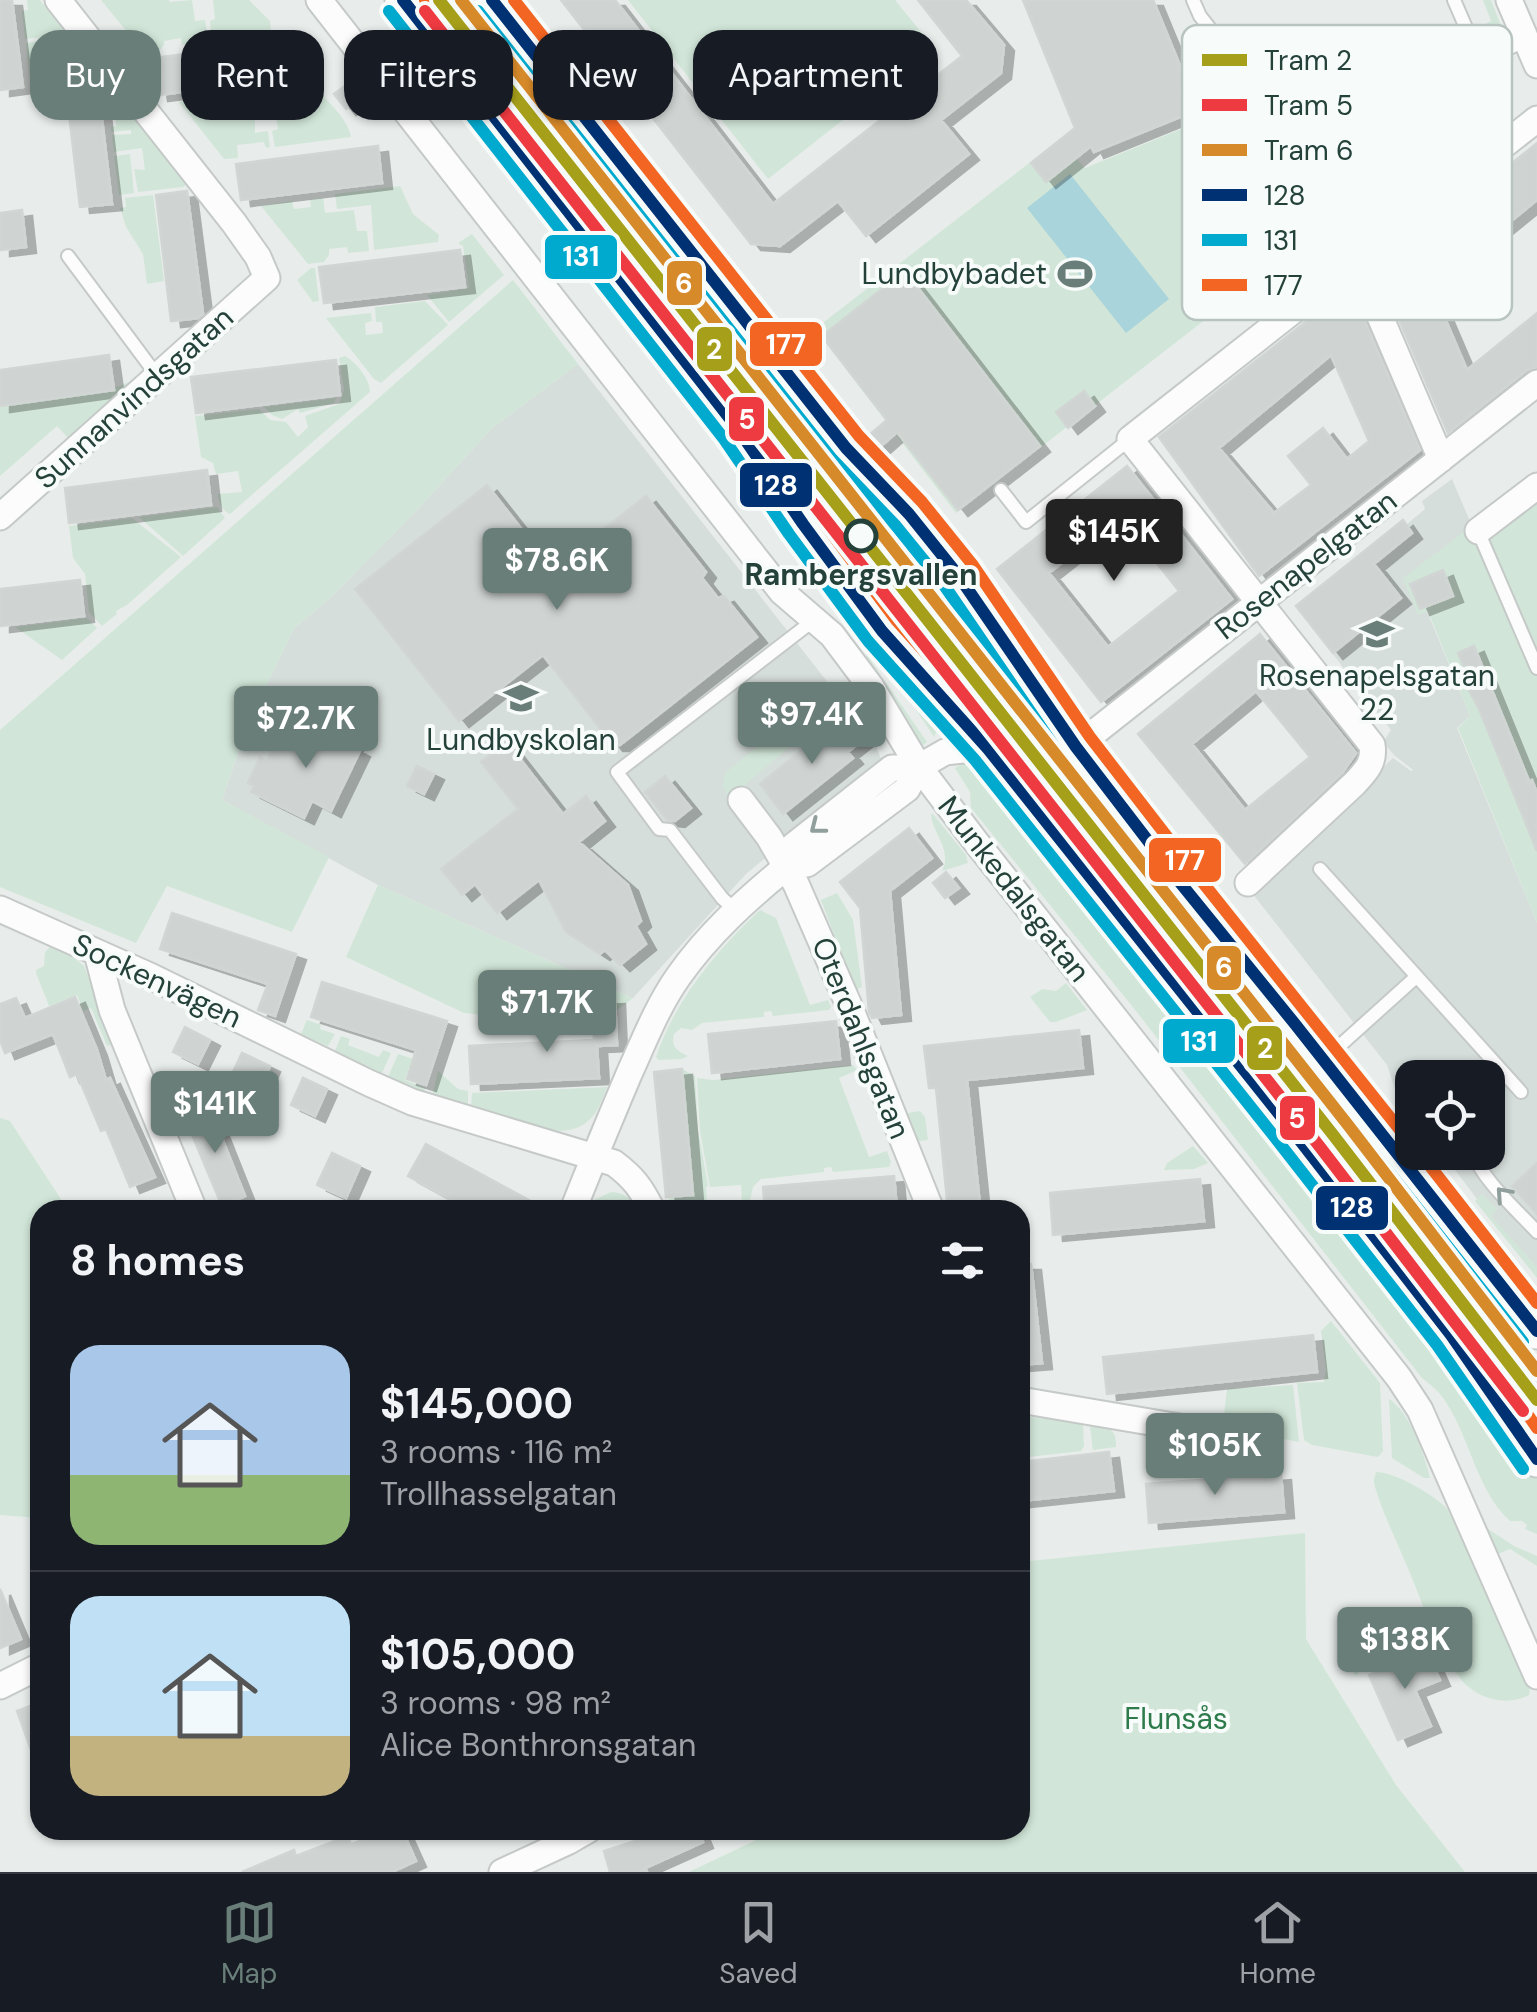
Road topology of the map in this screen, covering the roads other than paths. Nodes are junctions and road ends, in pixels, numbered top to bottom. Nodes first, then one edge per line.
1 (58, 0) edge
2 (319, 0) edge
3 (403, 0) edge
4 (492, 0) edge
5 (1193, 0) edge
6 (1454, 0) edge
7 (1510, 0) edge
8 (1207, 25) edge
9 (1465, 25) edge
10 (1526, 40) junction
11 (1512, 47) edge
12 (1537, 64) edge
13 (1537, 119) edge
14 (1512, 139) edge
15 (68, 256) dead end
16 (1281, 320) edge
17 (1381, 320) edge
18 (158, 377) junction
19 (1537, 383) edge
20 (1130, 439) junction
21 (1441, 458) junction
22 (1537, 486) edge
23 (1001, 490) dead end
24 (0, 517) edge
25 (1478, 531) joint
26 (1260, 601) junction
27 (814, 620) junction
28 (1537, 668) edge
29 (944, 700) junction
30 (1076, 747) junction
31 (988, 749) junction
32 (944, 752) junction
33 (919, 766) junction
34 (741, 800) dead end
35 (786, 867) junction
36 (1320, 869) dead end
37 (1248, 882) dead end
38 (0, 909) edge
39 (735, 910) junction
40 (97, 953) junction
41 (152, 977) junction
42 (1416, 977) junction
43 (112, 1010) junction
44 (1323, 1060) junction
45 (1521, 1092) dead end
46 (594, 1156) junction
47 (1483, 1170) edge
48 (190, 1200) edge
49 (577, 1200) edge
50 (648, 1200) edge
51 (928, 1200) edge
52 (1537, 1232) edge
53 (1537, 1331) edge
54 (1030, 1402) edge
55 (1262, 1440) dead end
56 (1537, 1458) edge
57 (30, 1671) edge
58 (1537, 1676) edge
59 (0, 1686) edge
60 (571, 1840) edge
61 (502, 1872) edge

1 - 18 street, Sunnanvindsgatan
2 - 27 street, Munkedalsgatan
3 - 29 main road
4 - 30 main road
5 - 8 lane
6 - 9 lane
7 - 10 street
10 - 11 lane
10 - 12 street
13 - 14 street
15 - 18 lane
16 - 20 street
17 - 21 street
18 - 24 street, Sunnanvindsgatan
19 - 21 street, Rosenapelgatan
20 - 23 lane
20 - 26 street
21 - 26 street, Rosenapelgatan
22 - 25 street
25 - 28 lane
26 - 30 street, Rosenapelgatan
26 - 37 street
27 - 33 street, Munkedalsgatan
27 - 39 lane
29 - 31 main road
29 - 32 street
30 - 44 main road
31 - 32 street
31 - 56 main road
32 - 33 street
33 - 35 street
33 - 58 street, Munkedalsgatan
34 - 35 street, Oterdahlsgatan
35 - 39 street
35 - 51 street, Oterdahlsgatan
36 - 42 lane
38 - 40 street, Sockenvägen
39 - 46 street
40 - 41 street, Sockenvägen
40 - 43 street
41 - 43 street
41 - 46 street, Sockenvägen
42 - 44 lane
42 - 45 lane
43 - 48 street
44 - 53 main road
46 - 49 street
46 - 50 street, Sockenvägen
52 -> 47 lane
54 - 55 street
57 - 59 street
60 - 61 street

